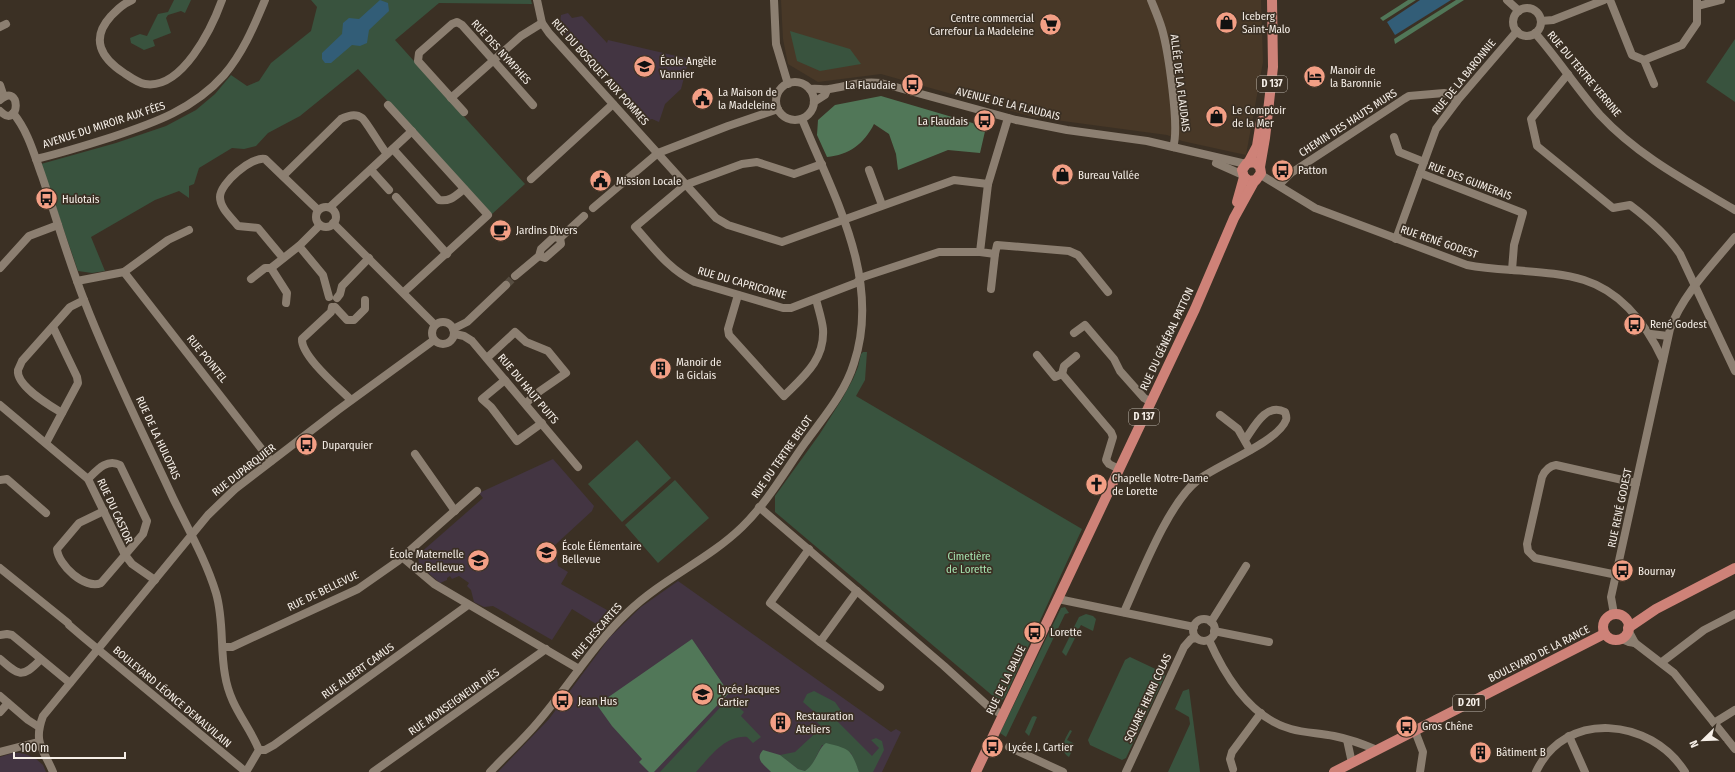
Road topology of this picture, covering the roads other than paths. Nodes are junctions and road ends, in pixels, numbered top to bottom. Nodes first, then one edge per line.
1 (132, 0) edge
2 (222, 0) edge
3 (265, 0) edge
4 (536, 0) edge
5 (774, 0) edge
6 (1151, 0) edge
7 (1267, 0) edge
8 (1272, 0) edge
9 (1507, 0) edge
10 (1604, 0) edge
11 (1610, 0) edge
12 (1721, 0) edge
13 (1697, 3) edge
14 (1519, 11) junction
15 (1541, 21) junction
16 (542, 23) junction
17 (1517, 31) junction
18 (1535, 33) junction
19 (1644, 60) junction
20 (494, 61) junction
21 (1568, 74) junction
22 (788, 84) junction
23 (1654, 84) dead end
24 (0, 85) edge
25 (810, 90) junction
26 (827, 90) junction
27 (2, 98) edge
28 (451, 98) junction
29 (1457, 101) junction
30 (814, 102) junction
31 (613, 104) junction
32 (388, 105) dead end
33 (533, 105) dead end
34 (778, 109) junction
35 (464, 112) dead end
36 (0, 113) edge
37 (13, 113) junction
38 (1008, 118) junction
39 (802, 119) junction
40 (412, 131) junction
41 (1394, 137) dead end
42 (1173, 146) junction
43 (1184, 150) junction
44 (390, 152) junction
45 (658, 153) junction
46 (36, 159) junction
47 (1424, 162) junction
48 (1247, 163) junction
49 (822, 164) junction
50 (371, 170) junction
51 (870, 170) dead end
52 (1420, 173) junction
53 (1258, 174) junction
54 (283, 176) junction
55 (1243, 176) junction
56 (531, 179) dead end
57 (988, 184) junction
58 (685, 185) junction
59 (1279, 185) junction
60 (464, 189) junction
61 (389, 190) dead end
62 (396, 197) dead end
63 (882, 205) junction
64 (330, 207) junction
65 (593, 208) dead end
66 (318, 210) junction
67 (1735, 210) edge
68 (584, 216) dead end
69 (1234, 218) junction
70 (844, 219) junction
71 (334, 223) junction
72 (58, 225) junction
73 (320, 225) junction
74 (189, 230) dead end
75 (1735, 237) edge
76 (1396, 239) junction
77 (299, 246) junction
78 (980, 252) junction
79 (447, 254) junction
80 (995, 254) junction
81 (283, 258) junction
82 (369, 258) junction
83 (0, 268) edge
84 (271, 268) junction
85 (1512, 270) junction
86 (124, 272) junction
87 (515, 276) tunnel mouth
88 (251, 279) dead end
89 (859, 280) junction
90 (77, 281) junction
91 (506, 285) tunnel mouth
92 (1695, 286) junction
93 (991, 289) dead end
94 (404, 292) junction
95 (1108, 292) dead end
96 (738, 295) junction
97 (816, 298) junction
98 (84, 300) junction
99 (365, 300) dead end
100 (333, 302) junction
101 (286, 303) dead end
102 (435, 325) junction
103 (53, 327) junction
104 (454, 332) junction
105 (1074, 333) dead end
106 (1651, 334) junction
107 (1668, 336) junction
108 (434, 340) junction
109 (1654, 343) junction
110 (1666, 346) junction
111 (1037, 356) dead end
112 (1076, 356) dead end
113 (486, 358) junction
114 (1663, 360) junction
115 (1735, 371) edge
116 (1062, 374) junction
117 (505, 380) junction
118 (351, 400) junction
119 (1151, 402) junction
120 (526, 403) junction
121 (0, 405) edge
122 (62, 413) junction
123 (1220, 415) dead end
124 (542, 423) junction
125 (1245, 440) junction
126 (46, 443) junction
127 (1250, 450) junction
128 (415, 454) dead end
129 (271, 461) junction
130 (578, 467) dead end
131 (1119, 469) junction
132 (88, 479) junction
133 (0, 480) edge
134 (1636, 483) junction
135 (477, 491) dead end
136 (759, 508) junction
137 (104, 511) junction
138 (455, 511) junction
139 (46, 513) dead end
140 (191, 535) junction
141 (809, 549) junction
142 (125, 556) junction
143 (402, 557) junction
144 (1246, 566) dead end
145 (0, 568) edge
146 (1735, 568) edge
147 (1617, 575) junction
148 (154, 580) junction
149 (857, 591) junction
150 (1058, 599) junction
151 (468, 605) junction
152 (1124, 612) junction
153 (1614, 614) junction
154 (1735, 614) edge
155 (1210, 622) junction
156 (1627, 625) junction
157 (1194, 627) junction
158 (1214, 631) junction
159 (1604, 634) junction
160 (0, 635) edge
161 (1196, 638) junction
162 (1622, 639) junction
163 (1209, 640) junction
164 (820, 642) junction
165 (1269, 642) dead end
166 (1635, 643) junction
167 (223, 647) junction
168 (546, 649) junction
169 (98, 650) junction
170 (0, 659) edge
171 (40, 660) junction
172 (1662, 662) junction
173 (579, 669) junction
174 (70, 683) junction
175 (880, 688) dead end
176 (0, 696) edge
177 (8, 703) junction
178 (1735, 710) edge
179 (0, 712) edge
180 (1262, 713) junction
181 (1002, 715) junction
182 (1714, 723) junction
183 (39, 727) junction
184 (1415, 731) junction
185 (1569, 736) junction
186 (1347, 740) junction
187 (38, 742) junction
188 (1009, 747) dead end
189 (1735, 749) edge
190 (259, 750) junction
191 (1377, 750) junction
192 (0, 752) edge
193 (1352, 763) junction
194 (1233, 769) dead end
195 (53, 772) edge
196 (246, 772) edge
197 (373, 772) edge
198 (490, 772) edge
199 (976, 772) edge
200 (1063, 772) edge
201 (1126, 772) edge
202 (1334, 772) edge
203 (1420, 772) edge
204 (1536, 772) edge
205 (1584, 772) edge
206 (1685, 772) edge

1 - 2 street
3 - 46 street, AVENUE DU MIROIR AUX FÉES
4 - 16 street, RUE DU BOSQUET AUX POMMES
5 - 22 street
6 - 42 street, ALLÉE DE LA FLAUDAIS
7 - 48 main road, D 137
8 - 53 main road, RUE DU GÉNÉRAL PATTON / D 137
9 - 14 street
10 - 15 street
11 - 19 street
12 - 13 street
13 - 19 street
14 - 15 street
14 - 17 street
15 - 18 street
16 - 20 street
16 - 31 street, RUE DU BOSQUET AUX POMMES
17 - 18 street
17 - 29 street, RUE DE LA BARONNIE
18 - 21 street, RUE DU TERTRE VERRINE
19 - 23 street
20 - 28 street
20 - 28 street, RUE DES NYMPHES
20 - 33 street, RUE DES NYMPHES
21 - 67 street, RUE DU TERTRE VERRINE
21 - 92 street
22 - 25 street
22 - 34 street
24 - 27 street, RUE DE LA HULOTAIS
25 - 26 street, AVENUE DE LA FLAUDAIS
25 - 30 street
26 - 30 street
26 - 38 street, AVENUE DE LA FLAUDAIS
27 - 37 street, RUE DE LA HULOTAIS
28 - 35 street
29 - 47 street, RUE DE LA BARONNIE
29 - 59 street, CHEMIN DES HAUTS MURS
30 - 39 street
31 - 45 street, RUE DU BOSQUET AUX POMMES
31 - 56 street
32 - 40 street
34 - 39 street
34 - 45 street
36 - 37 street
37 - 46 street, RUE DE LA HULOTAIS
38 - 42 street, AVENUE DE LA FLAUDAIS
38 - 57 street
39 - 49 street, RUE DU TERTRE BELOT
40 - 44 street
40 - 60 street
41 - 47 street
42 - 43 street, AVENUE DE LA FLAUDAIS
43 - 48 street, AVENUE DE LA FLAUDAIS
43 - 55 street, AVENUE DE LA FLAUDAIS
44 - 50 street
44 - 54 street
44 - 60 street
45 - 58 street, RUE DU BOSQUET AUX POMMES
45 - 65 street
46 - 72 street, RUE DE LA HULOTAIS
47 - 52 street, RUE DE LA BARONNIE
48 - 53 main road
48 - 55 main road
49 - 58 street
49 - 70 street, RUE DU TERTRE BELOT
50 - 61 street
50 - 64 street
51 - 63 street
52 - 76 street, RUE DES GUIMERAIS
52 - 85 street, RUE DES GUIMERAIS
53 - 55 main road
53 - 59 street, RUE RENÉ GODEST
53 - 69 main road, RUE DU GÉNÉRAL PATTON / D 137
54 - 66 street
54 - 81 street
55 - 69 main road, RUE DU GÉNÉRAL PATTON / D 137
57 - 63 street, RUE DU BOSQUET AUX POMMES
57 - 78 street
58 - 70 street, RUE DU BOSQUET AUX POMMES
58 - 96 street, RUE DU CAPRICORNE
59 - 76 street, RUE RENÉ GODEST
60 - 79 street
62 - 79 street
63 - 70 street, RUE DU BOSQUET AUX POMMES
64 - 66 street
64 - 71 street
66 - 73 street
68 - 87 street
69 - 119 main road, RUE DU GÉNÉRAL PATTON / D 137
70 - 89 street, RUE DU TERTRE BELOT
71 - 73 street
71 - 82 street
72 - 83 street
72 - 90 street, RUE DE LA HULOTAIS
73 - 77 street
74 - 86 street
75 - 92 street, RUE RENÉ GODEST
76 - 85 street, RUE RENÉ GODEST
77 - 81 street
77 - 100 street
78 - 80 street, RUE DU CAPRICORNE
78 - 89 street, RUE DU CAPRICORNE
79 - 94 street
80 - 93 street
80 - 95 street
81 - 84 street
82 - 94 street
82 - 100 street
84 - 88 street
84 - 101 street
85 - 106 street, RUE RENÉ GODEST
86 - 90 street
86 - 129 street, RUE POINTEL
89 - 97 street, RUE DU CAPRICORNE
89 - 136 street, RUE DU TERTRE BELOT
90 - 98 street, RUE DE LA HULOTAIS
91 - 104 street
92 - 107 street, RUE RENÉ GODEST
92 - 115 street
94 - 102 street
96 - 97 street, RUE DU CAPRICORNE
96 - 97 street
98 - 103 street
98 - 140 street, RUE DE LA HULOTAIS
99 - 100 street
100 - 118 street
102 - 104 street
102 - 108 street
103 - 122 street
103 - 122 street
104 - 108 street
104 - 113 street, RUE DU HAUT PUITS
105 - 119 street
106 - 107 street
106 - 109 street, RUE RENÉ GODEST
107 - 110 street, RUE RENÉ GODEST
108 - 118 street, RUE DUPARQUIER
109 - 110 street
109 - 114 street, RUE RENÉ GODEST
110 - 114 street, RUE RENÉ GODEST
111 - 116 street
112 - 116 street
113 - 117 street, RUE DU HAUT PUITS
113 - 120 street
114 - 134 street, RUE RENÉ GODEST
116 - 131 street
117 - 120 street, RUE DU HAUT PUITS
117 - 124 street
118 - 129 street, RUE DUPARQUIER
119 - 131 main road, RUE DU GÉNÉRAL PATTON / D 137
120 - 124 street, RUE DU HAUT PUITS
121 - 126 street, RUE DU CASTOR
122 - 126 street
123 - 125 street
124 - 130 street, RUE DU HAUT PUITS
125 - 127 street
125 - 127 street
126 - 132 street, RUE DU CASTOR
127 - 152 street
128 - 138 street
129 - 140 street, RUE DUPARQUIER
131 - 150 main road, RUE DU GÉNÉRAL PATTON / D 137
132 - 137 street, RUE DU CASTOR
132 - 142 street
133 - 139 street
134 - 147 street, RUE RENÉ GODEST
134 - 147 street
135 - 138 street, RUE DE BELLEVUE
136 - 141 street, RUE DU TERTRE BELOT
136 - 173 street, RUE DESCARTES
137 - 142 street, RUE DU CASTOR
137 - 142 street
138 - 143 street, RUE DE BELLEVUE
140 - 148 street, RUE DUPARQUIER
140 - 167 street, RUE DE LA HULOTAIS
141 - 149 street, RUE DU TERTRE BELOT
141 - 164 street
142 - 148 street, RUE DU CASTOR
143 - 151 street, RUE DESCARTES
143 - 167 street, RUE DE BELLEVUE
144 - 155 street
145 - 169 street, BOULEVARD LÉONCE DEMALVILAIN
146 - 156 main road
147 - 153 street, RUE RENÉ GODEST
148 - 169 street, RUE DUPARQUIER
149 - 164 street
149 - 181 street, RUE DU TERTRE BELOT
150 - 152 street
150 - 181 main road, RUE DE LA BALUE / D 137
151 - 168 street, RUE DESCARTES
151 - 190 street, RUE ALBERT CAMUS
152 - 157 street
153 - 156 main road
153 - 159 main road
154 - 172 street
155 - 157 street
155 - 158 street
156 - 162 main road
156 - 166 street
157 - 161 street
158 - 163 street
158 - 165 street
159 - 162 main road
159 - 184 main road, BOULEVARD DE LA RANCE / D 201
160 - 171 street
161 - 163 street
161 - 201 street, SQUARE HENRI COLAS
162 - 166 street
163 - 180 street
164 - 175 street
166 - 172 street
167 - 190 street, RUE DE LA HULOTAIS
168 - 173 street, RUE DESCARTES
168 - 197 street, RUE MONSEIGNEUR DIÈS
169 - 174 street, RUE DUPARQUIER
169 - 196 street, BOULEVARD LÉONCE DEMALVILAIN
170 - 171 street
171 - 174 street
172 - 182 street
173 - 198 street
174 - 183 street, RUE DUPARQUIER
176 - 177 street
177 - 179 street
177 - 183 street
178 - 182 street
180 - 186 street
180 - 194 street
181 - 199 main road, RUE DE LA BALUE / D 137
182 - 189 street
183 - 187 street
184 - 191 main road, BOULEVARD DE LA RANCE / D 201
184 - 203 street
185 - 204 street
185 - 205 street
185 - 206 street
186 - 191 street
186 - 193 street
187 - 192 street
187 - 195 street
188 - 200 street
190 - 196 street
191 - 193 main road, BOULEVARD DE LA RANCE / D 201
193 - 202 main road, BOULEVARD DE LA RANCE / D 201

